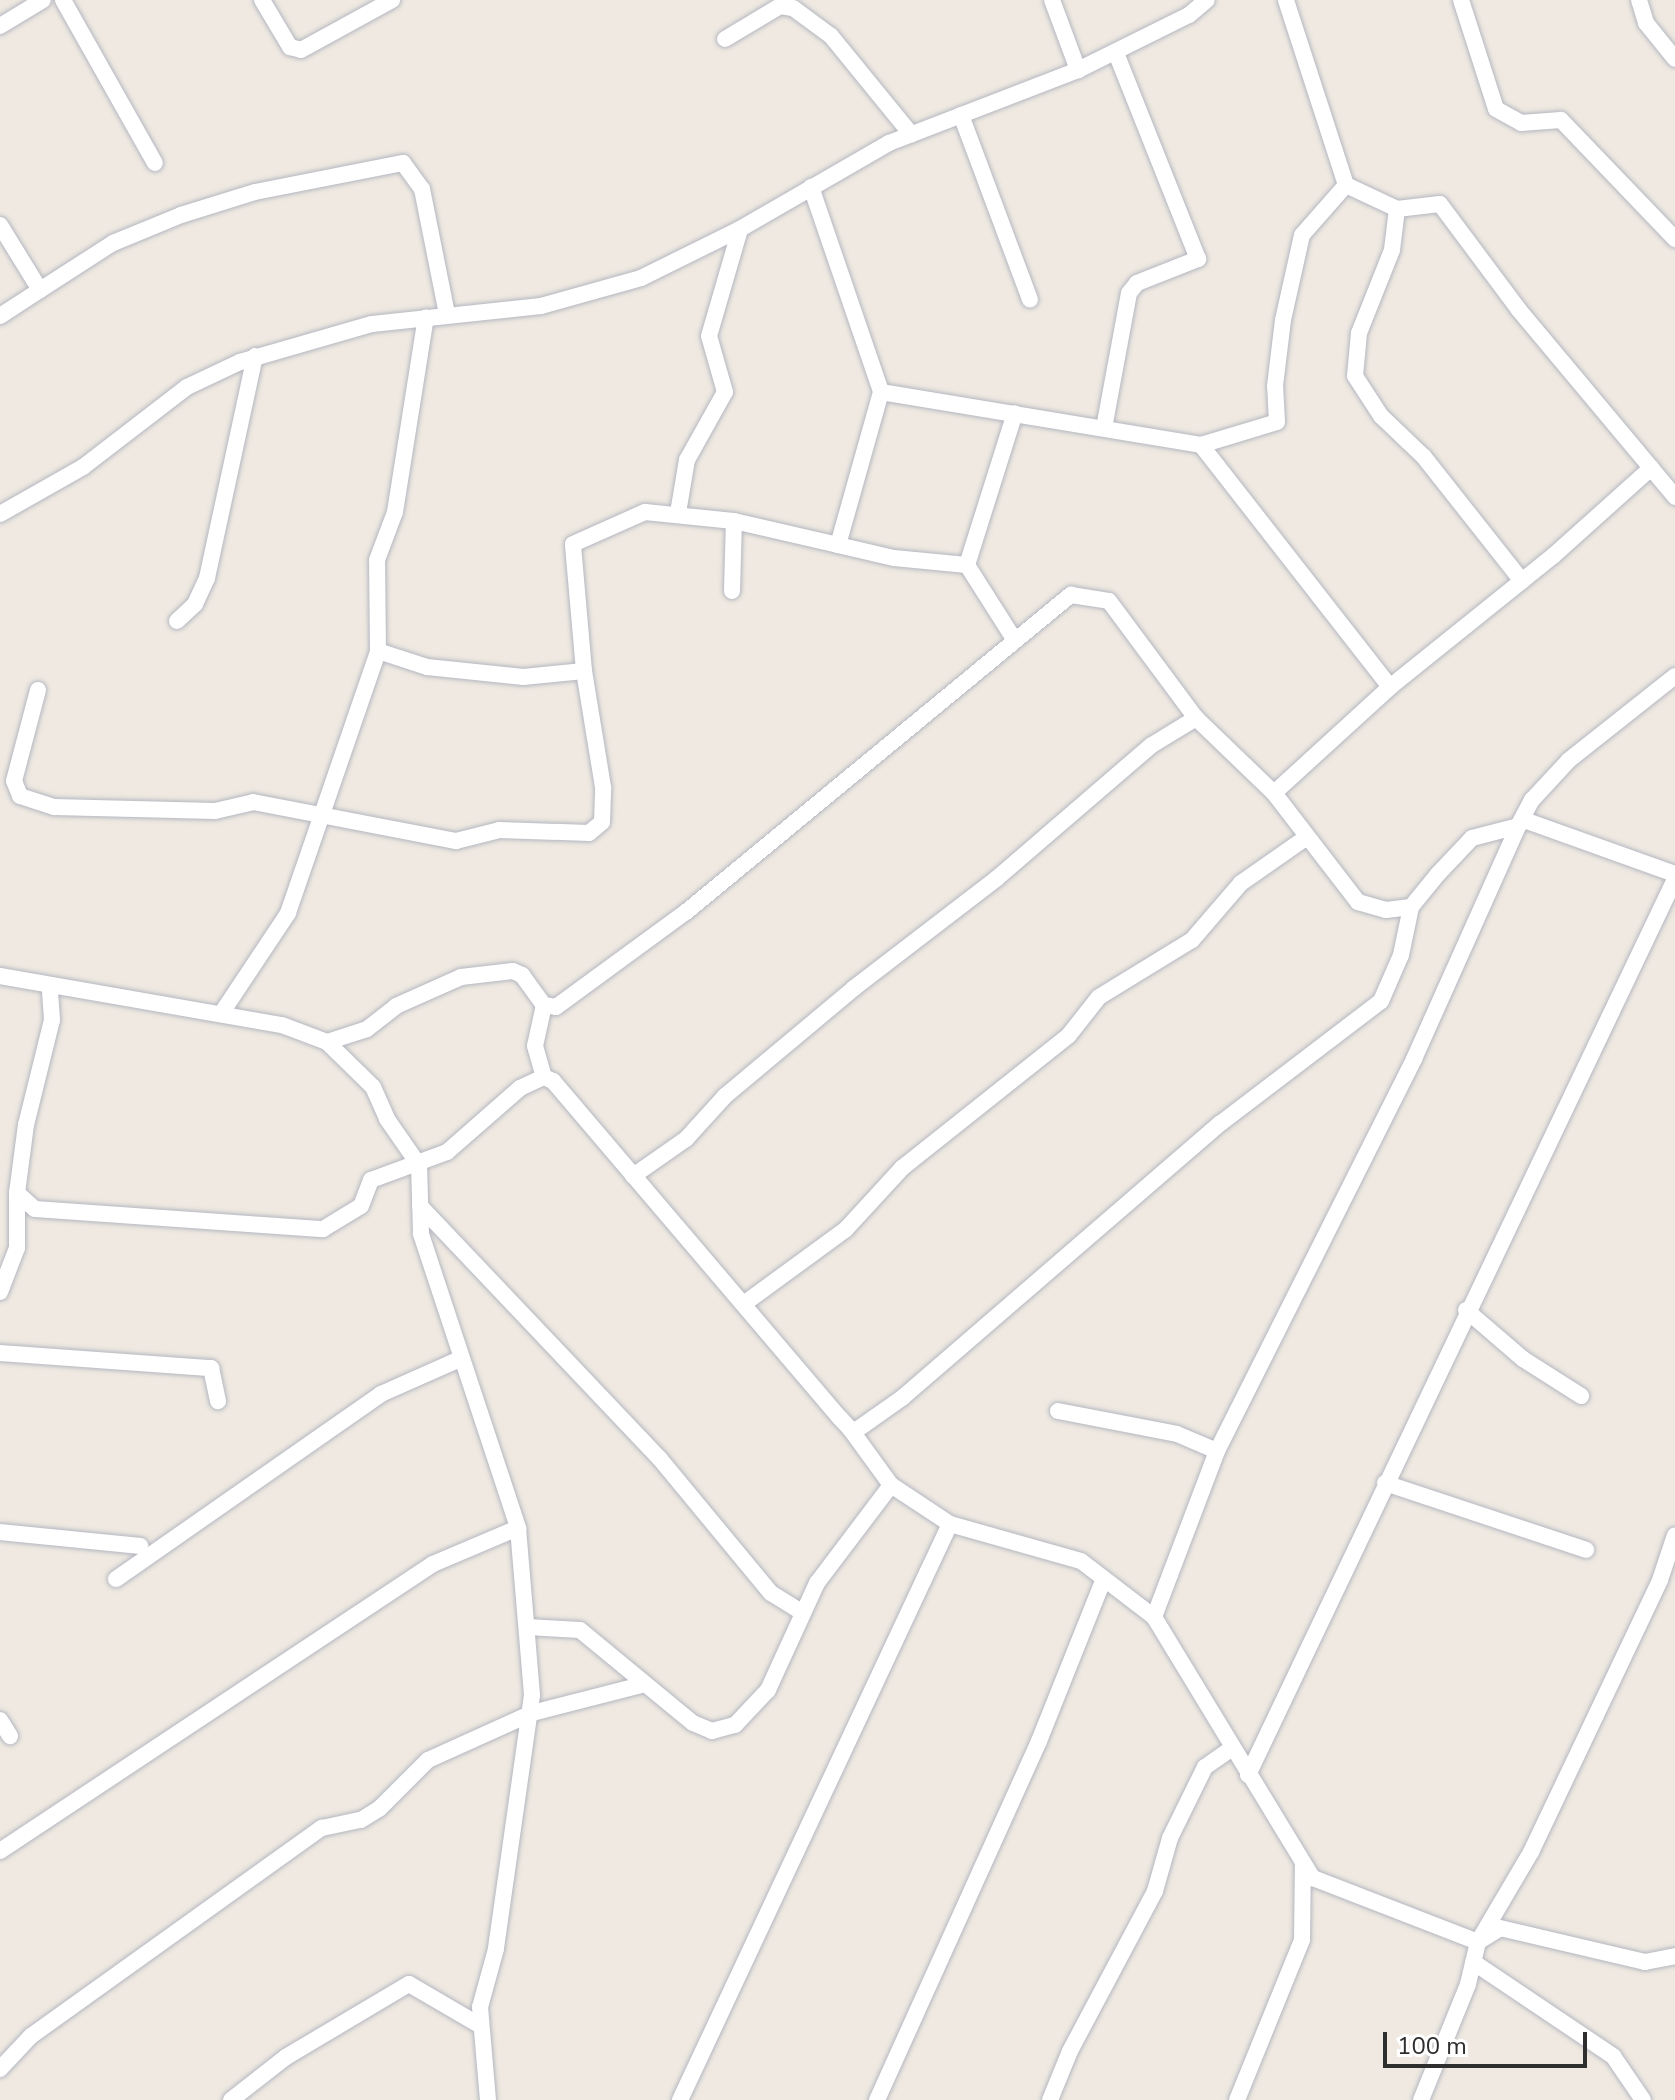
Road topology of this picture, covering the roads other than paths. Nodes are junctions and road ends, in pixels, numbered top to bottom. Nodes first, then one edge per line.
1 (43, 0) edge
2 (63, 0) edge
3 (262, 0) edge
4 (392, 0) edge
5 (1052, 0) edge
6 (1207, 0) edge
7 (1286, 0) edge
8 (1461, 0) edge
9 (1639, 0) edge
10 (0, 26) edge
11 (725, 39) dead end
12 (1116, 53) junction
13 (1675, 59) edge
14 (1078, 70) junction
15 (961, 115) junction
16 (911, 134) junction
17 (155, 163) dead end
18 (1346, 185) junction
19 (811, 187) junction
20 (1397, 209) junction
21 (0, 225) edge
22 (740, 229) junction
23 (1675, 239) edge
24 (40, 290) junction
25 (1030, 300) dead end
26 (447, 314) junction
27 (0, 316) edge
28 (426, 317) junction
29 (255, 356) junction
30 (881, 392) junction
31 (1015, 413) junction
32 (1104, 428) junction
33 (1201, 445) junction
34 (1651, 468) junction
35 (1675, 497) edge
36 (678, 513) junction
37 (0, 514) edge
38 (734, 521) junction
39 (838, 545) junction
40 (967, 565) junction
41 (1522, 581) junction
42 (732, 591) dead end
43 (177, 621) dead end
44 (1014, 639) junction
45 (378, 651) junction
46 (584, 671) junction
47 (1675, 676) edge
48 (1390, 687) junction
49 (38, 690) dead end
50 (1196, 718) junction
51 (1274, 793) junction
52 (324, 814) junction
53 (1521, 823) junction
54 (1307, 837) junction
55 (1675, 877) edge
56 (1411, 907) junction
57 (0, 976) edge
58 (50, 988) junction
59 (544, 1005) junction
60 (221, 1014) junction
61 (327, 1042) junction
62 (544, 1077) junction
63 (419, 1165) junction
64 (633, 1176) junction
65 (17, 1193) junction
66 (420, 1206) junction
67 (0, 1292) edge
68 (745, 1303) junction
69 (1466, 1310) junction
70 (0, 1353) edge
71 (460, 1359) junction
72 (1581, 1396) dead end
73 (218, 1401) dead end
74 (1058, 1411) dead end
75 (851, 1430) junction
76 (1217, 1451) junction
77 (1385, 1483) junction
78 (891, 1485) junction
79 (950, 1524) junction
80 (518, 1528) junction
81 (0, 1532) edge
82 (1675, 1535) edge
83 (140, 1546) dead end
84 (1586, 1550) dead end
85 (116, 1579) dead end
86 (1103, 1581) junction
87 (802, 1612) junction
88 (1154, 1617) junction
89 (527, 1627) junction
90 (641, 1685) junction
91 (532, 1713) junction
92 (0, 1720) edge
93 (10, 1736) dead end
94 (1232, 1748) junction
95 (1248, 1775) junction
96 (0, 1851) edge
97 (1303, 1858) junction
98 (1478, 1942) junction
99 (1675, 1956) edge
100 (1473, 1962) junction
101 (481, 2026) junction
102 (0, 2069) edge
103 (231, 2100) edge
104 (488, 2100) edge
105 (680, 2100) edge
106 (877, 2100) edge
107 (1050, 2100) edge
108 (1237, 2100) edge
109 (1421, 2100) edge
110 (1643, 2100) edge

1 - 10 street
2 - 17 street
3 - 4 street
5 - 14 street
6 - 12 street
7 - 18 street
8 - 23 street
9 - 13 street
11 - 16 street
12 - 14 street
12 - 32 street
14 - 15 street
15 - 16 street
15 - 25 street
16 - 19 street
18 - 20 street
18 - 33 street
19 - 22 street
19 - 30 street
20 - 34 street
20 - 41 street
21 - 24 street
22 - 26 street
22 - 36 street
24 - 26 street
24 - 27 street
26 - 28 street
28 - 29 street
28 - 45 street
29 - 37 street
29 - 43 street
30 - 31 street
30 - 39 street
31 - 32 street
31 - 40 street
32 - 33 street
33 - 48 street
34 - 35 street
34 - 41 street
36 - 38 street
36 - 46 street
38 - 39 street
38 - 42 street
39 - 40 street
40 - 44 street
41 - 48 street
44 - 50 street
44 - 59 street
45 - 46 street
45 - 52 street
46 - 52 street
47 - 53 street
48 - 51 street
49 - 52 street
50 - 51 street
50 - 64 street
51 - 54 street
52 - 60 street
53 - 55 street
53 - 56 street
53 - 76 street
54 - 56 street
54 - 68 street
55 - 69 street
56 - 75 street
57 - 58 street
58 - 60 street
58 - 65 street
59 - 61 street
59 - 62 street
60 - 61 street
61 - 63 street
62 - 63 street
62 - 64 street
63 - 65 street
63 - 66 street
64 - 68 street
65 - 67 street
66 - 71 street
66 - 87 street
68 - 75 street
69 - 72 street
69 - 77 street
70 - 73 street
71 - 80 street
71 - 85 street
74 - 76 street
75 - 78 street
76 - 88 street
77 - 84 street
77 - 95 street
78 - 79 street
78 - 87 street
79 - 86 street
79 - 105 street
80 - 89 street
80 - 96 street
81 - 83 street
82 - 98 street
86 - 88 street
86 - 106 street
87 - 90 street
88 - 94 street
89 - 90 street
89 - 91 street
90 - 91 street
91 - 101 street
91 - 102 street
92 - 93 street
94 - 95 street
94 - 107 street
95 - 97 street
97 - 98 street
97 - 108 street
98 - 99 street
98 - 100 street
100 - 109 street
100 - 110 street
101 - 103 street
101 - 104 street

